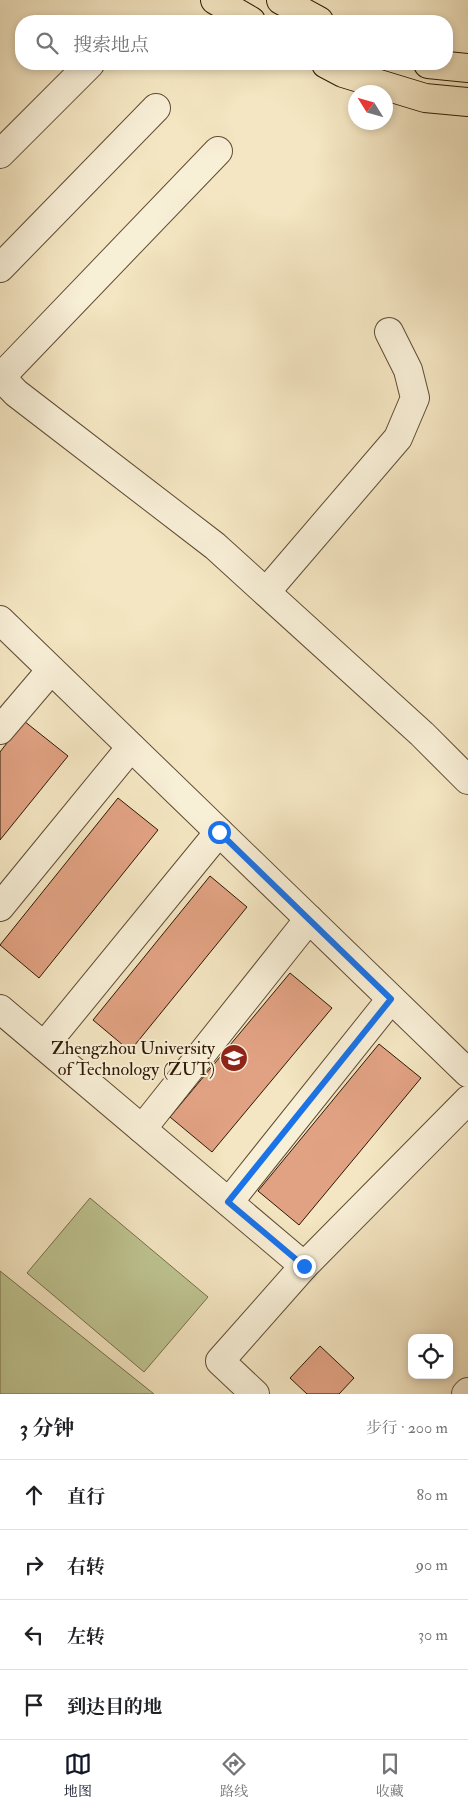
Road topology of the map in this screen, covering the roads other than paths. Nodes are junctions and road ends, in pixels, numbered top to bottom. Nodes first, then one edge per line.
1 (215, 0) edge
2 (282, 0) edge
3 (241, 15) edge
4 (308, 15) edge
5 (453, 66) edge
6 (468, 68) edge
7 (84, 70) edge
8 (337, 70) edge
9 (468, 102) edge
10 (156, 108) dead end
11 (218, 151) dead end
12 (0, 154) edge
13 (0, 268) edge
14 (389, 332) dead end
15 (0, 376) edge
16 (266, 592) junction
17 (0, 620) edge
18 (51, 670) junction
19 (0, 730) edge
20 (131, 747) junction
21 (468, 780) edge
22 (219, 832) junction
23 (0, 907) edge
24 (309, 919) junction
25 (391, 999) junction
26 (0, 1009) edge
27 (44, 1046) junction
28 (468, 1073) edge
29 (468, 1100) edge
30 (142, 1129) junction
31 (228, 1202) junction
32 (304, 1266) junction
33 (255, 1394) edge

1 - 3 main road
2 - 4 main road
5 - 6 main road
7 - 12 street
8 - 9 main road
10 - 13 street
11 - 15 street
14 - 16 street
15 - 16 street
16 - 21 street
17 - 18 street
18 - 19 street
18 - 20 street
20 - 22 street
20 - 23 street
22 - 24 street
22 - 27 street
24 - 25 street
24 - 30 street
25 - 28 street
25 - 31 street
26 - 27 street
27 - 30 street
29 - 32 street
30 - 31 street
31 - 32 street
32 - 33 street

